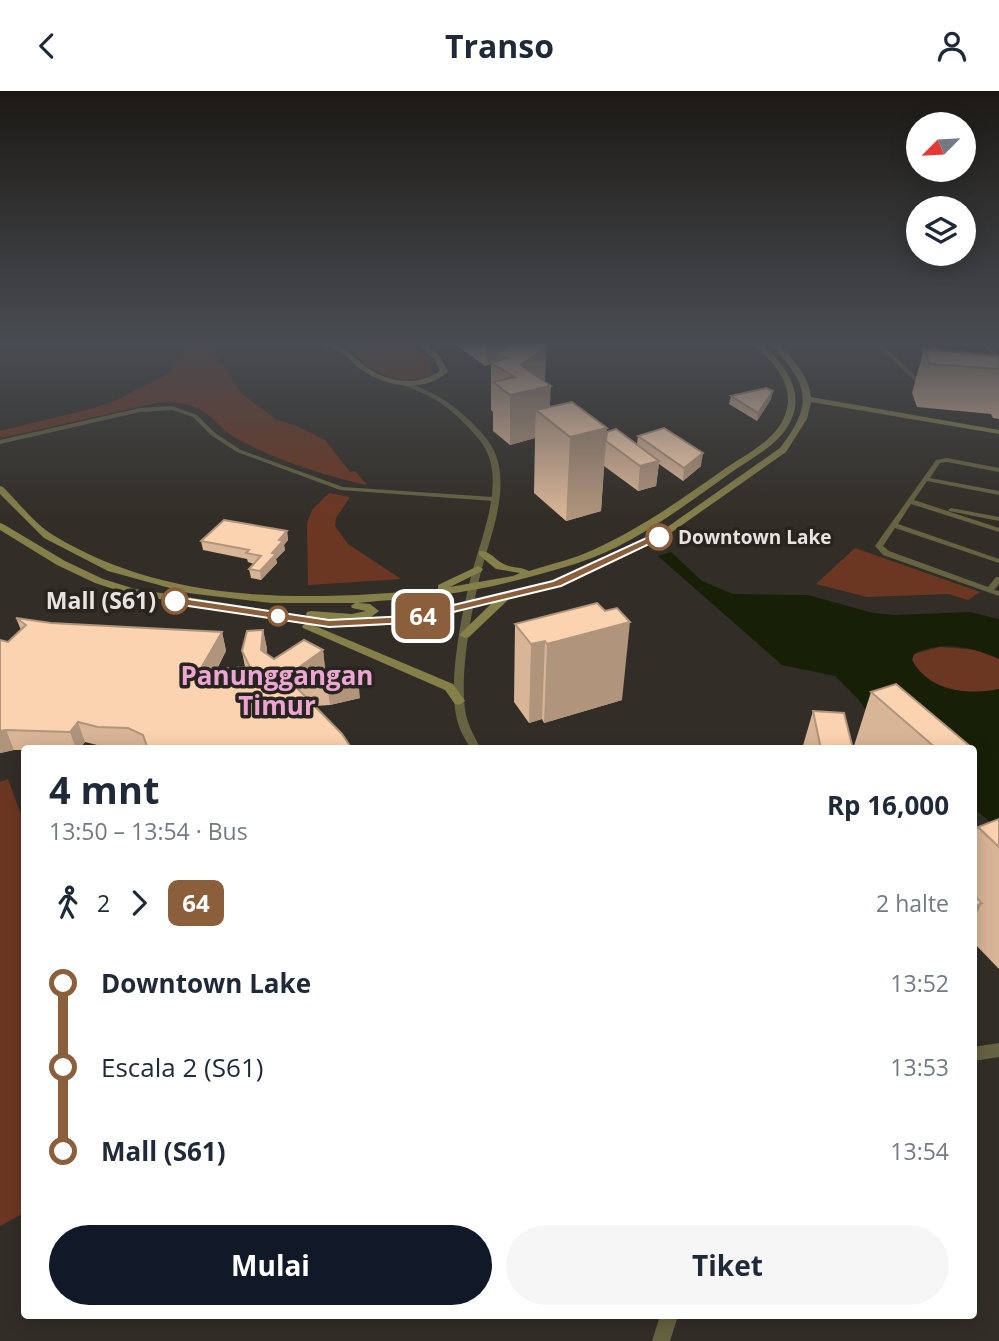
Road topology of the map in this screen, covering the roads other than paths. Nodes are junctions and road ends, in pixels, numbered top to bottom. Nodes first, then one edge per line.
1 (442, 399) edge
2 (789, 399) edge
3 (809, 399) edge
4 (811, 399) edge
5 (999, 432) edge
6 (0, 442) edge
7 (999, 470) edge
8 (927, 479) junction
9 (0, 489) edge
10 (999, 493) edge
11 (493, 499) junction
12 (912, 502) junction
13 (999, 519) edge
14 (893, 525) junction
15 (0, 526) edge
16 (999, 530) edge
17 (483, 553) junction
18 (999, 561) edge
19 (478, 569) junction
20 (545, 569) junction
21 (999, 579) edge
22 (473, 587) junction
23 (989, 591) junction
24 (426, 593) junction
25 (999, 594) edge
26 (505, 597) junction
27 (281, 601) junction
28 (470, 605) junction
29 (272, 615) junction
30 (465, 635) junction
31 (458, 701) junction
32 (474, 745) edge
33 (999, 1050) edge
34 (977, 1053) edge
35 (667, 1319) edge
36 (661, 1341) edge

1 - 11 street
2 - 20 main road
3 - 26 main road
4 - 5 main road
6 - 11 street
7 - 8 street
8 - 10 street
8 - 12 street
9 - 27 main road
11 - 17 street
12 - 13 street
12 - 14 street
12 - 16 street
14 - 18 street
14 - 23 street
15 - 29 main road
17 - 19 street
17 - 20 main road
19 - 22 street
19 - 24 main road
20 - 22 main road
21 - 23 street
22 - 24 main road
22 - 28 street
23 - 25 street
24 - 27 main road
26 - 28 main road
26 - 30 main road
27 - 29 main road
28 - 29 main road
28 - 30 street
29 - 31 main road
30 - 31 street
31 - 32 street
33 - 34 street
35 - 36 street

